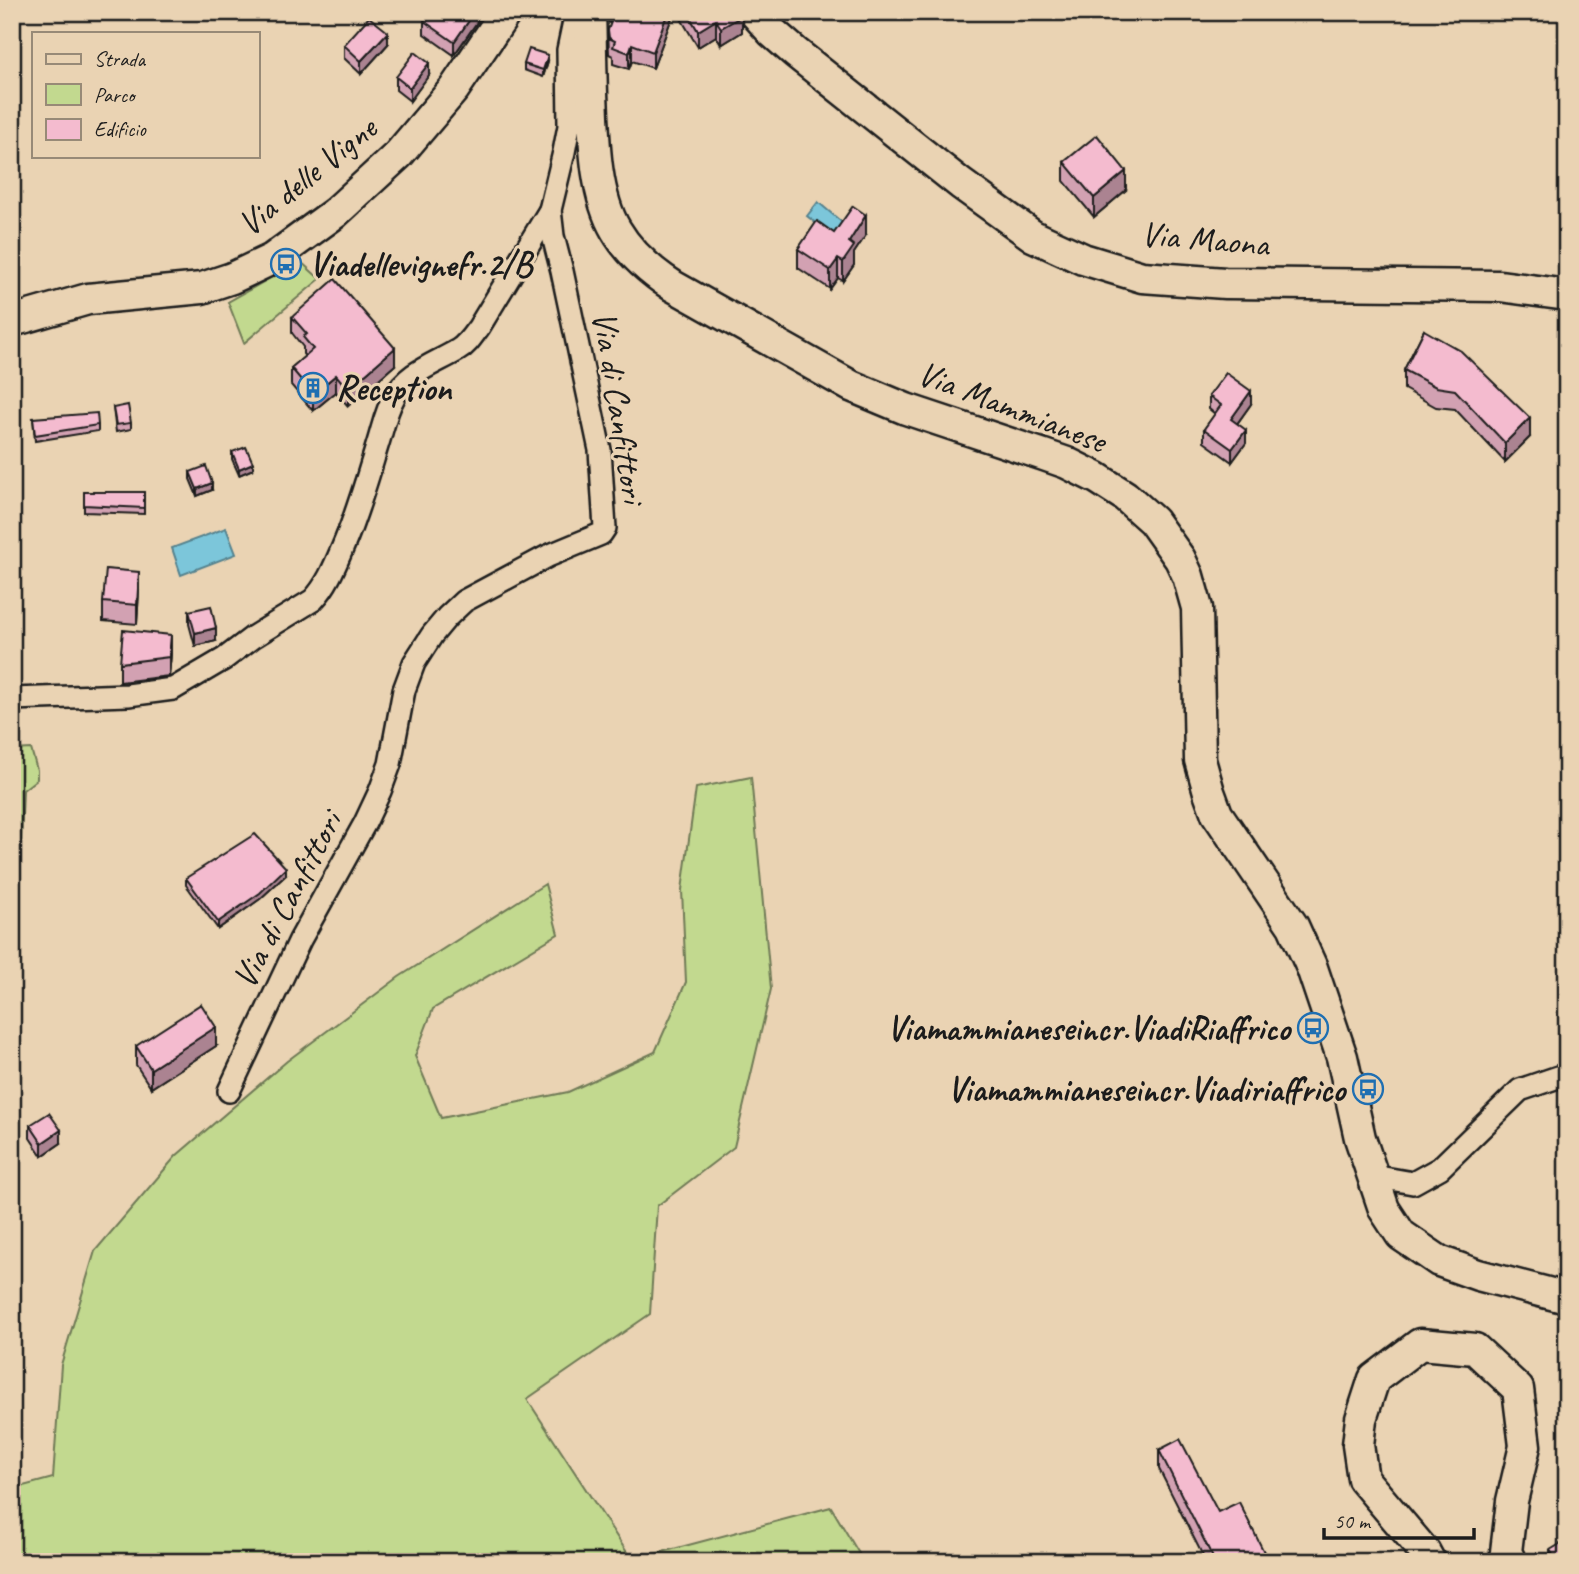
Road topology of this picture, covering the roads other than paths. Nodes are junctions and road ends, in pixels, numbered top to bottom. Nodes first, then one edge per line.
1 (506, 12) edge
2 (576, 12) edge
3 (590, 12) edge
4 (754, 12) edge
5 (550, 210) junction
6 (1567, 295) edge
7 (12, 321) edge
8 (12, 699) edge
9 (1567, 1074) edge
10 (229, 1091) dead end
11 (1373, 1176) junction
12 (1567, 1298) edge
13 (1430, 1562) edge
14 (1511, 1562) edge

1 - 7 main road, Via delle Vigne
2 - 5 street, Via di Canfittori
3 - 11 main road, Via Mammianese
4 - 6 main road, Via Maona
5 - 8 street
5 - 10 street, Via di Canfittori
9 - 11 street
11 - 12 main road, Via Mammianese
13 - 14 main road

